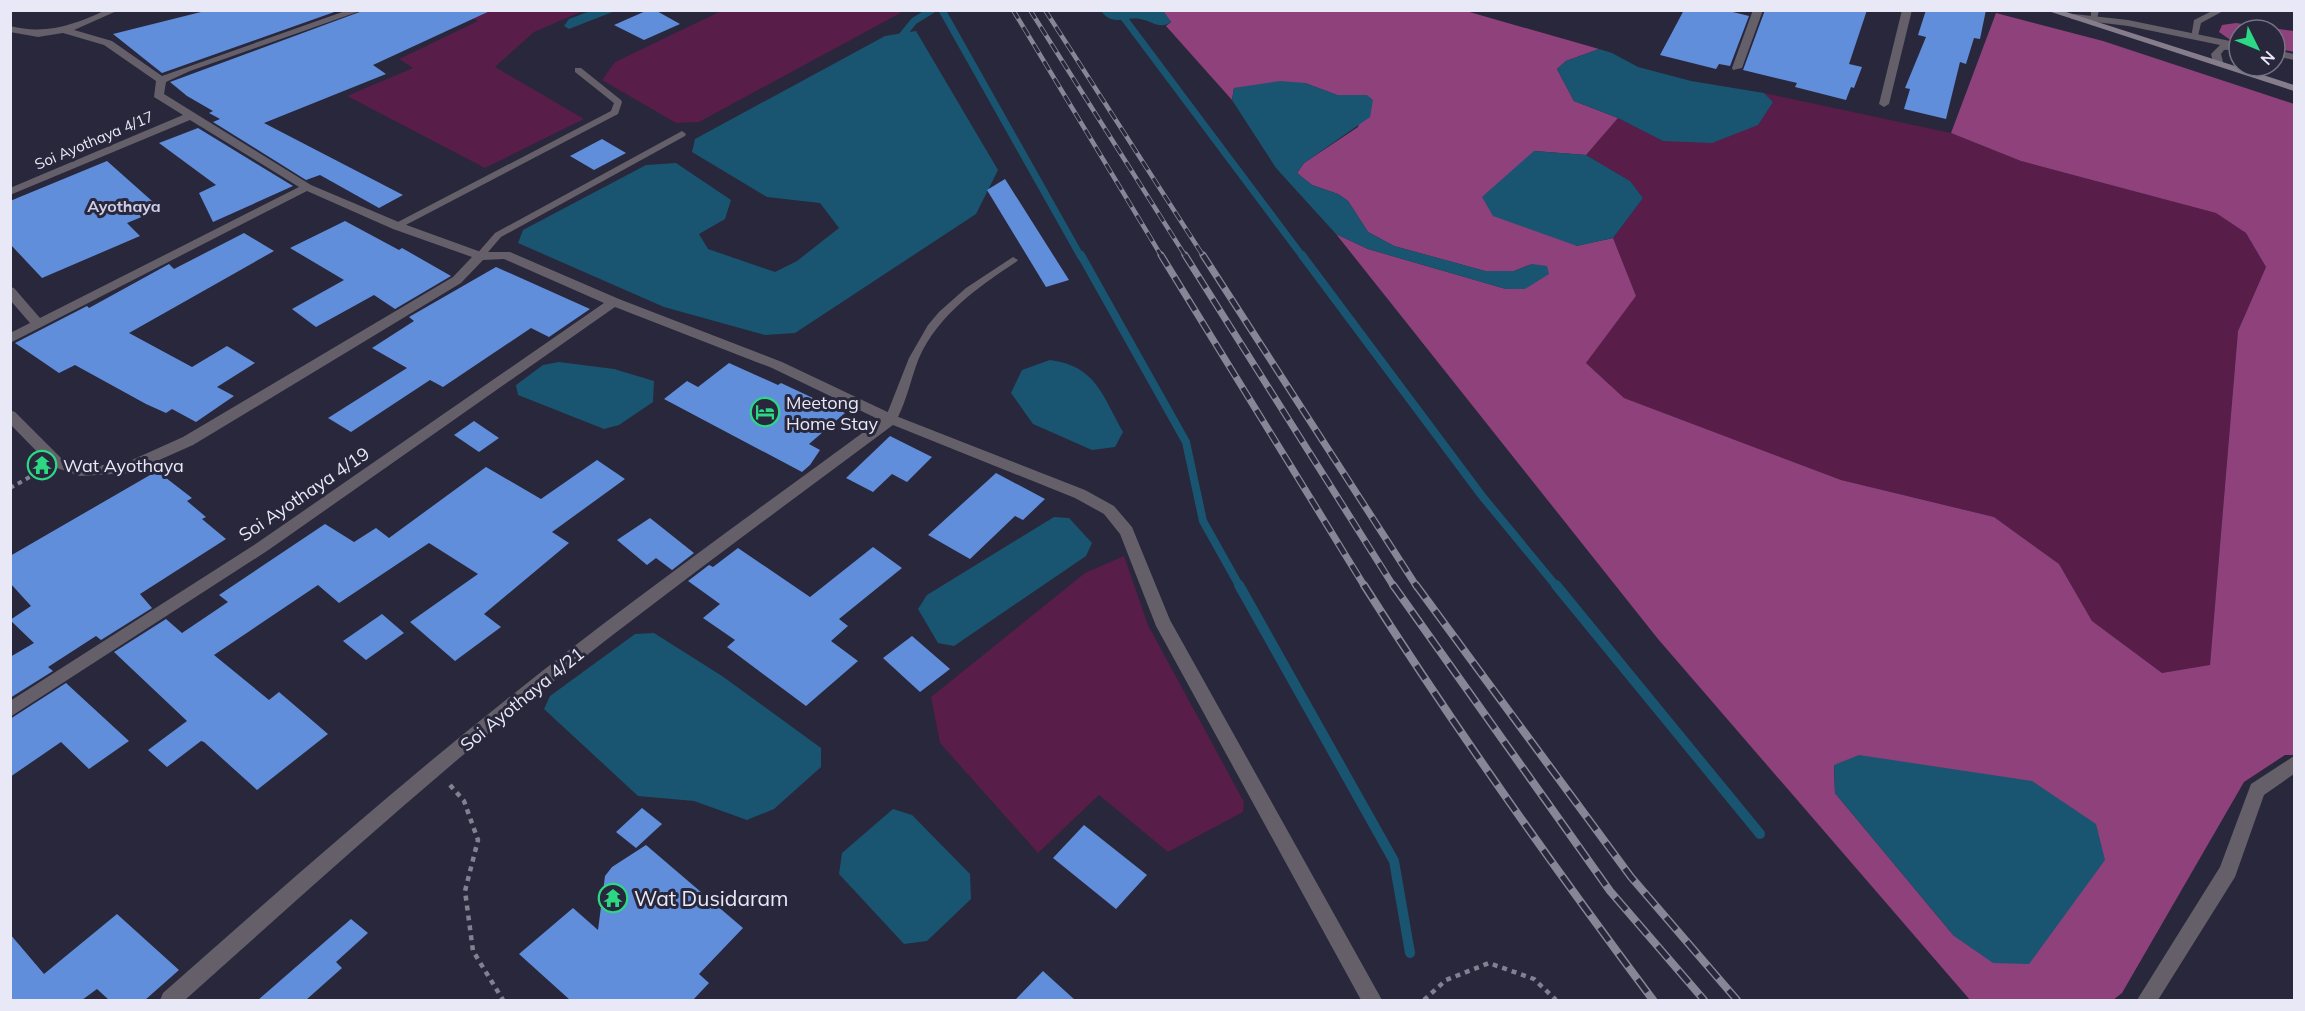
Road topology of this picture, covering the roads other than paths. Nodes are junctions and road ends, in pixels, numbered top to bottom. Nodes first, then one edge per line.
1 (115, 10) edge
2 (359, 10) edge
3 (1758, 10) edge
4 (1907, 10) edge
5 (2049, 10) edge
6 (2221, 10) edge
7 (2095, 14) edge
8 (2074, 17) junction
9 (10, 29) edge
10 (66, 31) junction
11 (2194, 36) junction
12 (2227, 43) edge
13 (2227, 47) edge
14 (2218, 62) junction
15 (1737, 68) dead end
16 (578, 70) dead end
17 (161, 80) junction
18 (2295, 87) edge
19 (1884, 104) dead end
20 (190, 116) junction
21 (682, 134) dead end
22 (307, 187) junction
23 (10, 192) edge
24 (397, 226) junction
25 (480, 256) junction
26 (1013, 260) dead end
27 (10, 291) edge
28 (614, 302) junction
29 (38, 324) junction
30 (10, 339) edge
31 (10, 415) edge
32 (891, 419) junction
33 (10, 710) edge
34 (2295, 764) edge
35 (2152, 999) edge
36 (170, 1000) edge
37 (1372, 1000) edge

1 - 10 street
2 - 17 street
3 - 15 street
4 - 19 street
5 - 8 main road
6 - 11 lane
7 - 8 street
7 - 11 street
8 - 14 main road
9 - 10 street
10 - 17 street
11 - 12 street
13 - 14 street
14 - 18 main road
16 - 24 lane
17 - 20 street
20 - 22 street
20 - 23 street, Soi Ayothaya 4/17
21 - 25 lane
22 - 24 street
22 - 29 street
24 - 25 street
25 - 28 street
25 - 31 street
26 - 32 lane
27 - 29 street
28 - 32 street
28 - 33 street, Soi Ayothaya 4/19
29 - 30 street
32 - 36 street, Soi Ayothaya 4/21
32 - 37 street
34 - 35 street

